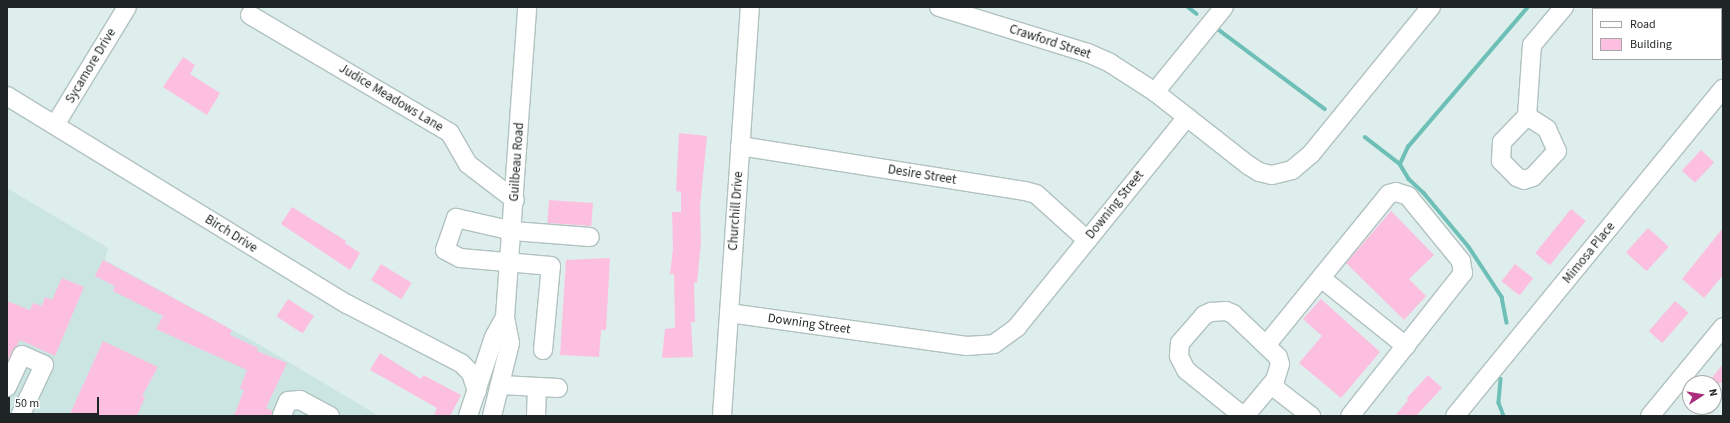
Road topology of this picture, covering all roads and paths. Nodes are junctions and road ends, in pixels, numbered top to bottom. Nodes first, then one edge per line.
1 (127, 7) edge
2 (527, 7) edge
3 (750, 7) edge
4 (939, 7) edge
5 (1224, 7) edge
6 (1431, 7) edge
7 (1564, 7) edge
8 (250, 15) dead end
9 (1723, 89) edge
10 (1155, 92) junction
11 (7, 96) edge
12 (1527, 116) dead end
13 (1187, 117) junction
14 (55, 125) junction
15 (740, 146) junction
16 (515, 200) junction
17 (513, 231) junction
18 (590, 237) dead end
19 (1087, 240) junction
20 (510, 261) junction
21 (1321, 278) junction
22 (729, 314) junction
23 (505, 317) junction
24 (1723, 327) edge
25 (1266, 344) junction
26 (1406, 346) junction
27 (543, 350) dead end
28 (491, 351) junction
29 (461, 363) junction
30 (501, 385) junction
31 (1270, 385) junction
32 (7, 387) edge
33 (538, 387) junction
34 (558, 388) dead end
35 (477, 391) junction
36 (281, 411) edge
37 (20, 416) edge
38 (330, 416) edge
39 (468, 416) edge
40 (479, 416) edge
41 (492, 416) edge
42 (536, 416) edge
43 (722, 416) edge
44 (1244, 416) edge
45 (1312, 416) edge
46 (1350, 416) edge
47 (1455, 416) edge
48 (1650, 416) edge

1 - 14 street, Sycamore Drive
2 - 16 street, Guilbeau Road
3 - 15 street, Churchill Drive
4 - 10 street, Crawford Street
5 - 10 street
6 - 13 street
7 - 12 street
8 - 16 street, Judice Meadows Lane
9 - 47 street, Mimosa Place
10 - 13 street, Crawford Street
11 - 14 street, Birch Drive
13 - 19 street, Downing Street
14 - 29 street, Birch Drive
15 - 19 street, Desire Street
15 - 22 street, Churchill Drive
16 - 17 street, Guilbeau Road
17 - 18 street
17 - 20 street, Guilbeau Road
17 - 20 street
19 - 22 street, Downing Street
20 - 23 street, Guilbeau Road
20 - 27 street
21 - 25 street
21 - 26 street
21 - 26 street
22 - 43 street, Churchill Drive
23 - 28 street, Guilbeau Road
23 - 30 street, Guilbeau Road
24 - 48 street
25 - 31 street
25 - 44 street
26 - 46 street
28 - 29 street
28 - 35 street, Guilbeau Road
28 - 40 street
29 - 35 street, Birch Drive
30 - 33 street
30 - 41 street, Guilbeau Road
31 - 44 street
31 - 45 street
32 - 37 street
33 - 34 street
33 - 42 street
35 - 39 street, Guilbeau Road
36 - 38 street

